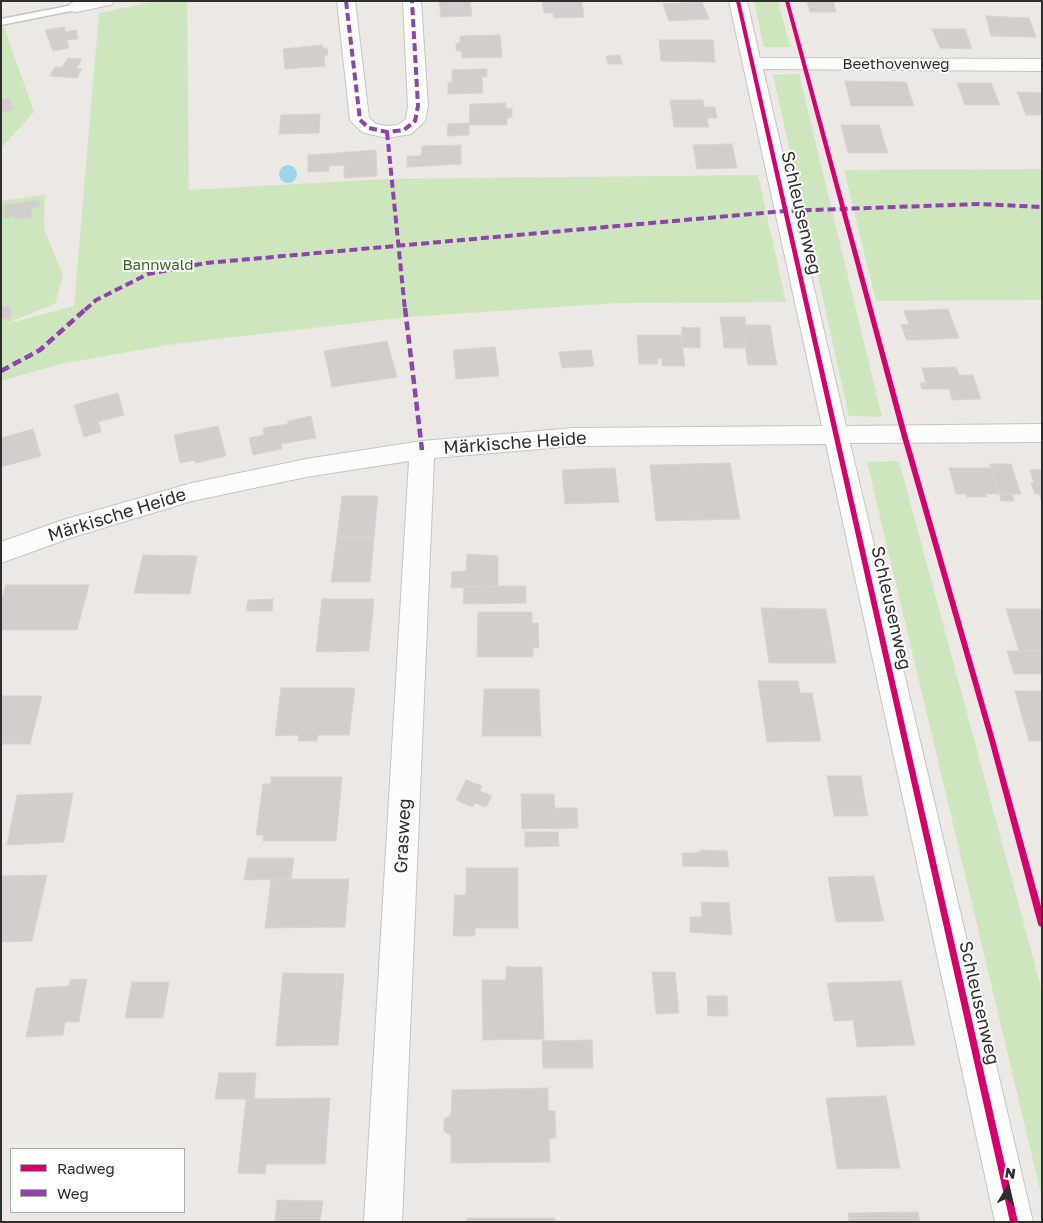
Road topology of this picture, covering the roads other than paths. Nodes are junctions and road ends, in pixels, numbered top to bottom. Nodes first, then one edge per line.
1 (105, 1) edge
2 (346, 1) edge
3 (412, 1) edge
4 (738, 1) edge
5 (79, 4) edge
6 (2, 19) edge
7 (751, 63) junction
8 (1042, 64) edge
9 (1042, 433) edge
10 (836, 434) junction
11 (422, 450) junction
12 (1, 553) edge
13 (383, 1222) edge
14 (1014, 1222) edge

1 - 5 street
2 - 3 street
4 - 7 street, Schleusenweg
5 - 6 lane
7 - 8 street, Beethovenweg
7 - 10 street, Schleusenweg
9 - 10 street, Märkische Heide
10 - 11 street, Märkische Heide
10 - 14 street, Schleusenweg
11 - 12 street, Märkische Heide
11 - 13 street, Grasweg

